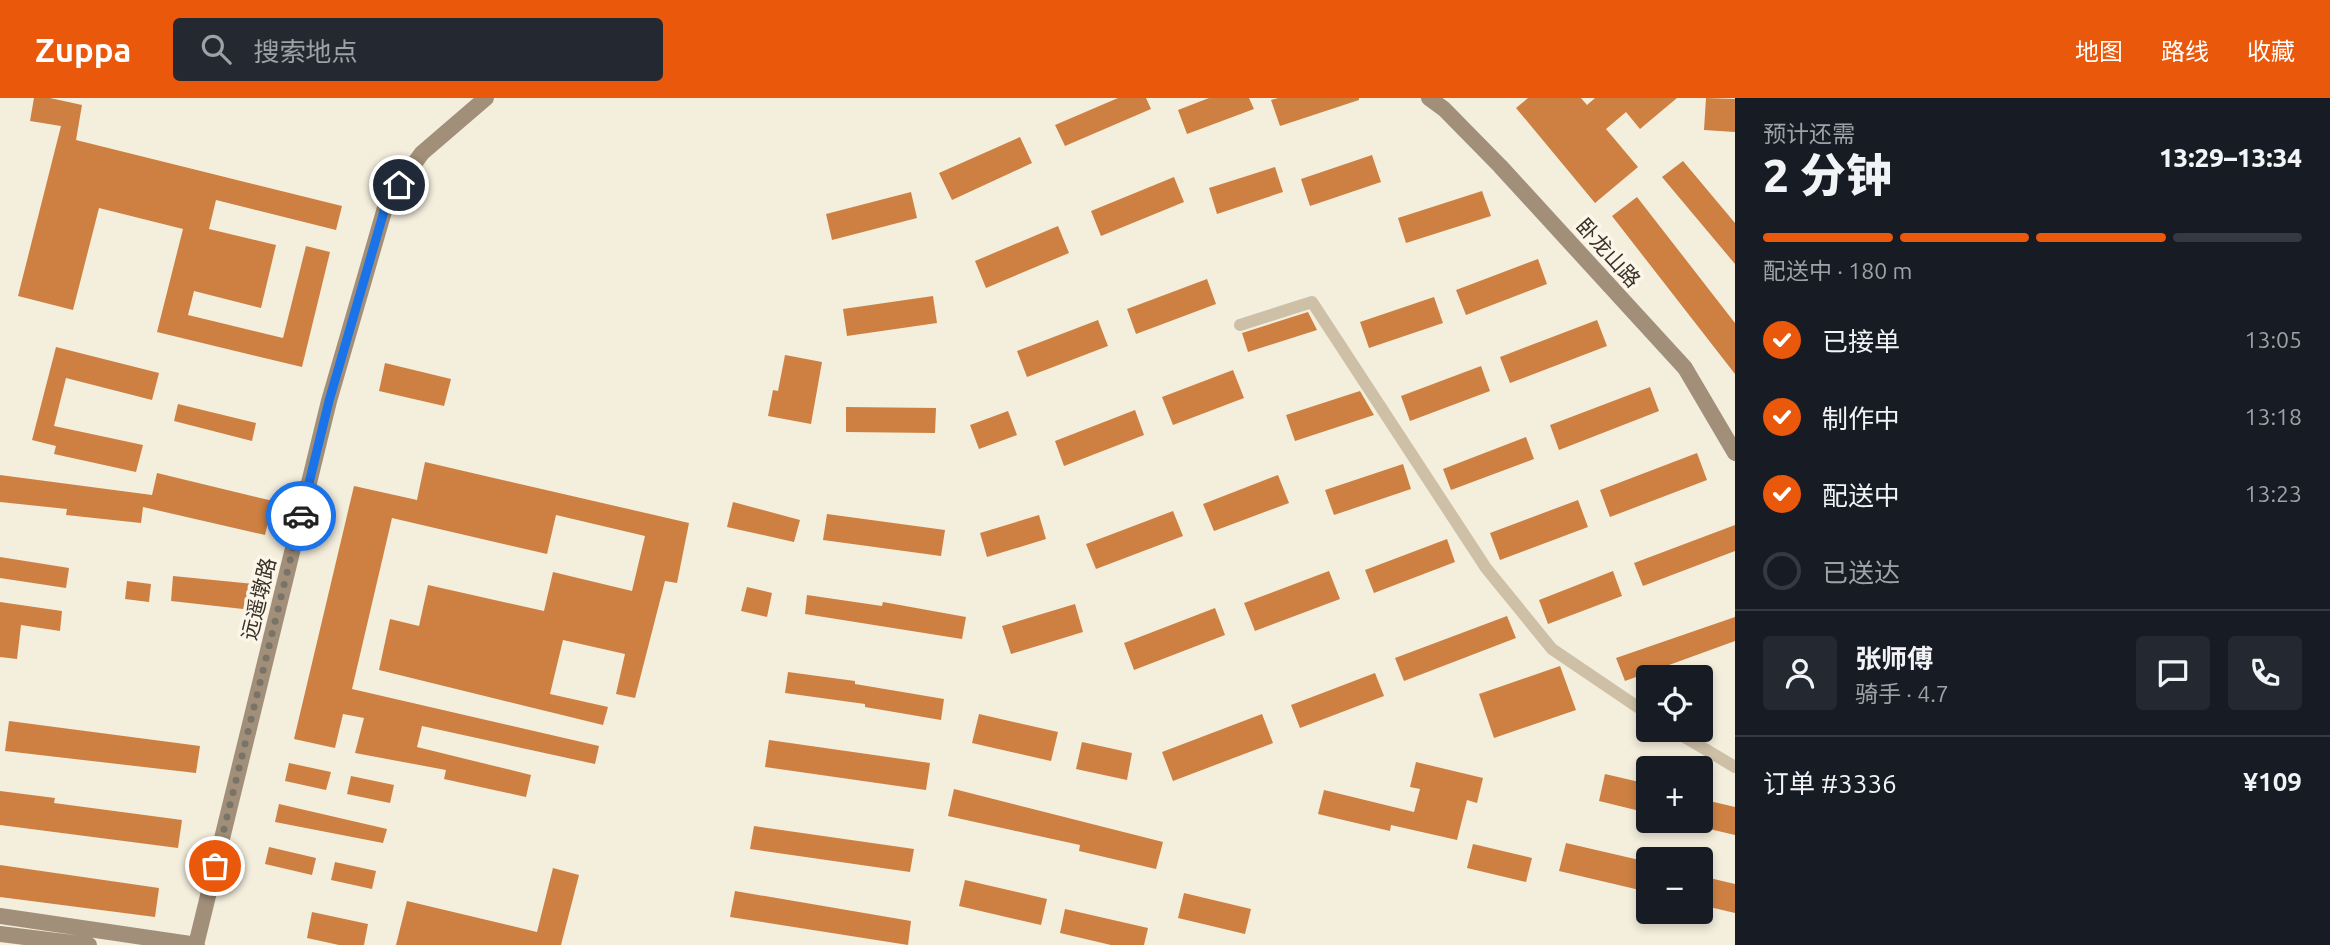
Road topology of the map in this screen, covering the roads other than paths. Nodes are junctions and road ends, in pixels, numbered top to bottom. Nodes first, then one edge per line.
1 (486, 98) edge
2 (1429, 98) edge
3 (1240, 325) dead end
4 (1735, 453) edge
5 (1636, 706) edge
6 (1694, 742) edge
7 (1735, 767) edge
8 (0, 916) edge
9 (0, 934) edge
10 (89, 945) edge
11 (197, 945) edge

1 - 11 street, 远遥墩路
2 - 4 street, 卧龙山路
3 - 5 street
6 - 7 street
8 - 11 street
9 - 10 street

